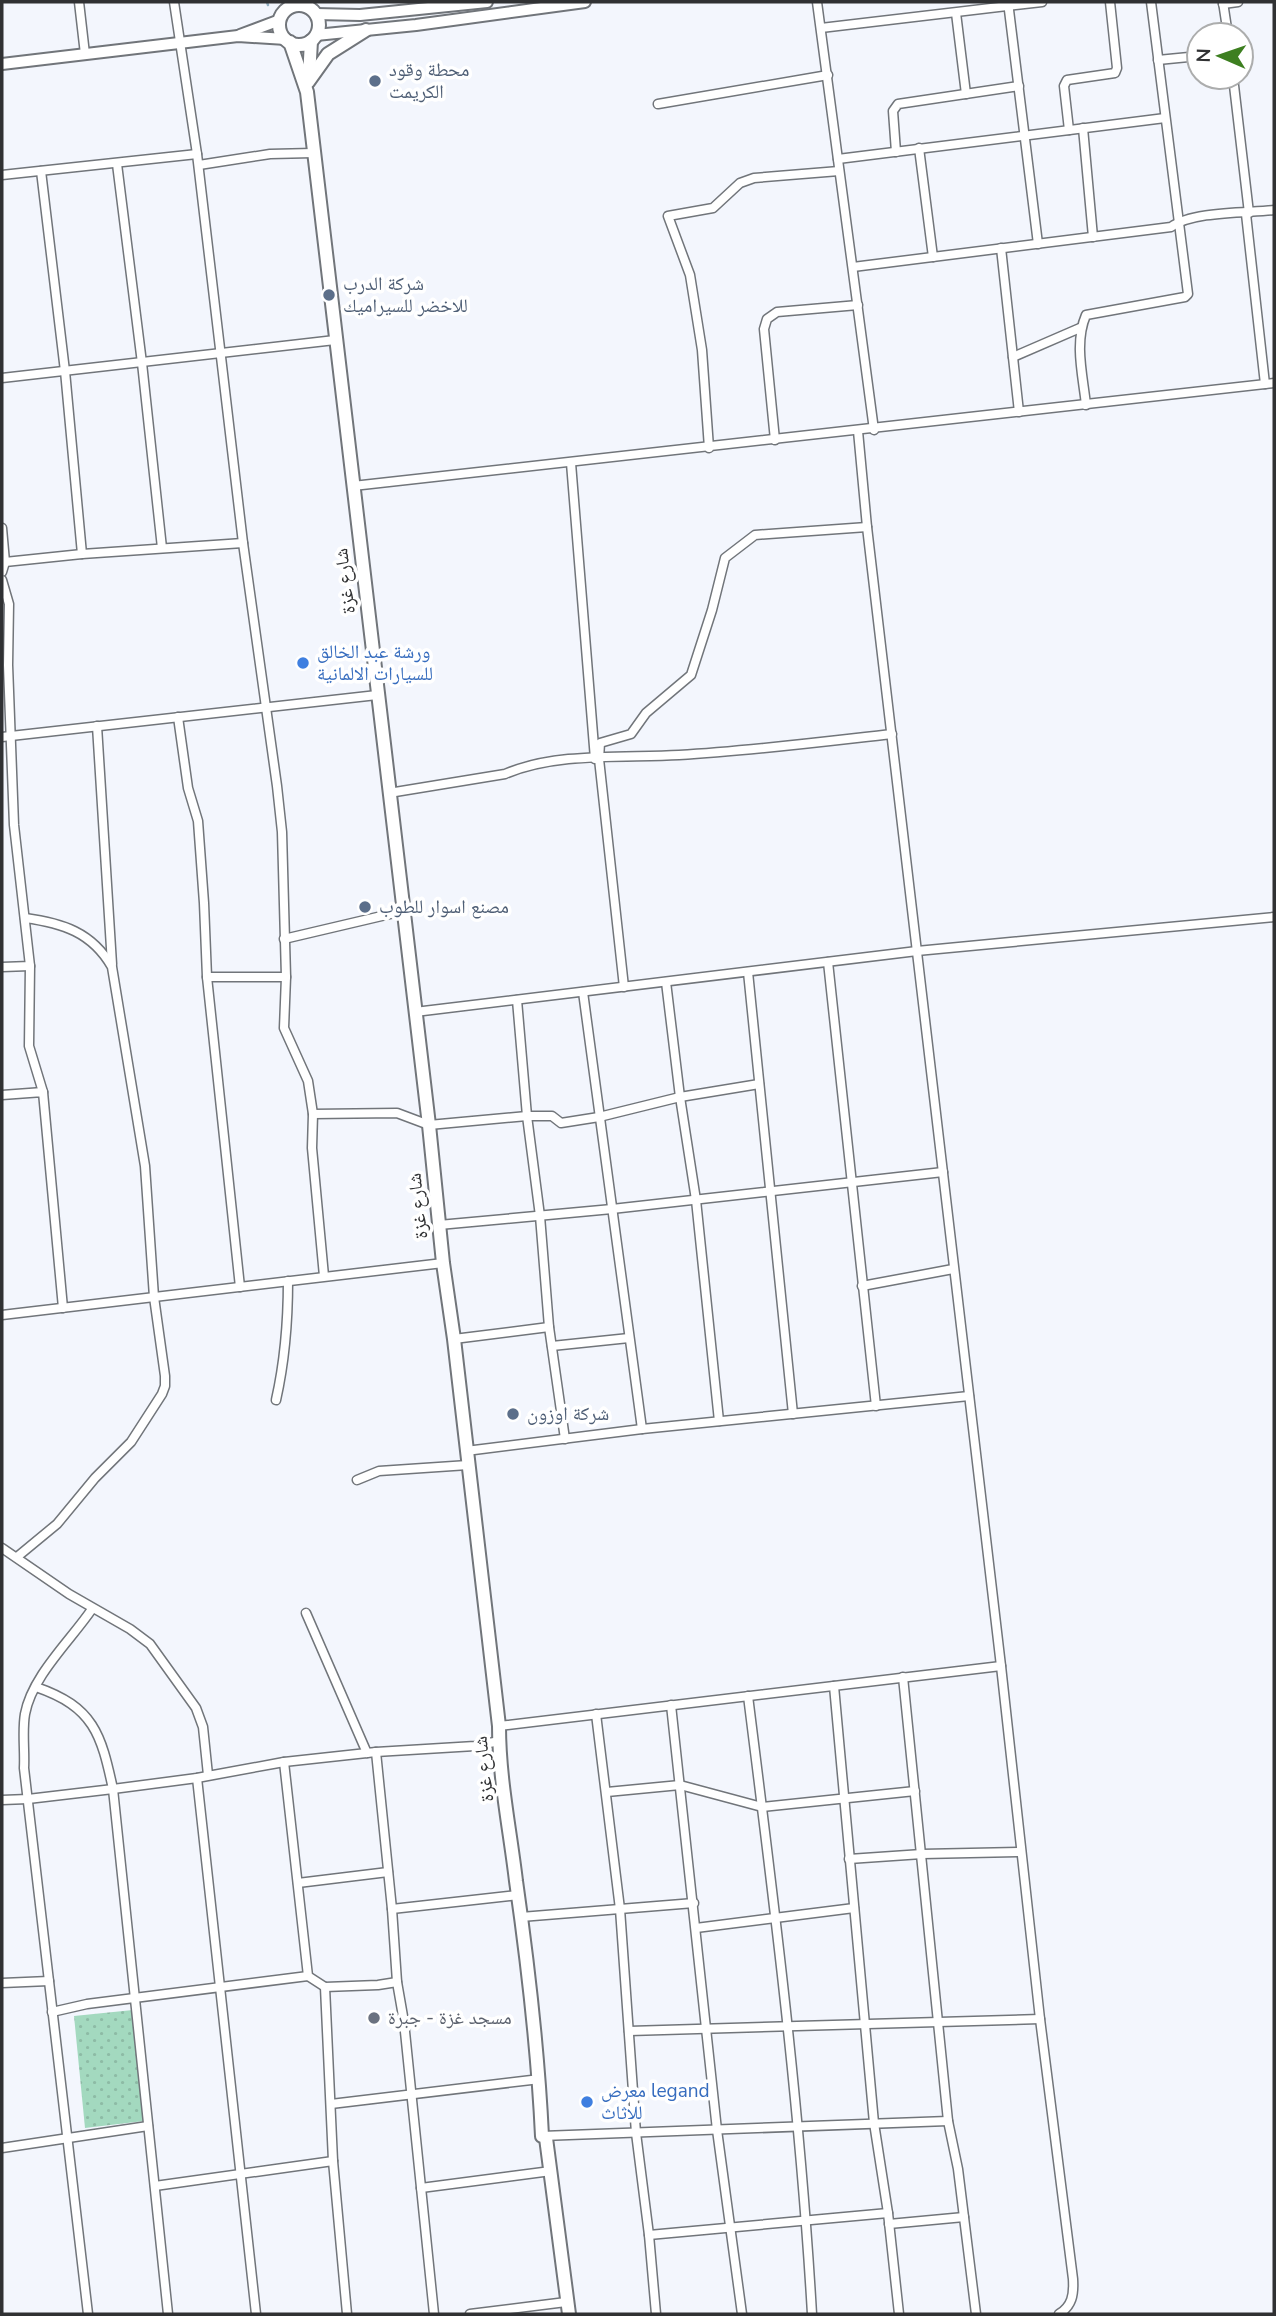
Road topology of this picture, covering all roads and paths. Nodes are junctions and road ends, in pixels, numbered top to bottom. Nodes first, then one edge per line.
1 (79, 2) edge
2 (173, 2) edge
3 (280, 2) edge
4 (487, 2) edge
5 (585, 2) edge
6 (817, 2) edge
7 (1042, 2) edge
8 (1110, 2) edge
9 (1152, 2) edge
10 (1238, 2) edge
11 (1223, 3) edge
12 (1009, 4) edge
13 (309, 7) edge
14 (956, 13) junction
15 (281, 18) junction
16 (1225, 21) edge
17 (821, 28) junction
18 (366, 30) junction
19 (238, 36) junction
20 (314, 38) junction
21 (288, 41) junction
22 (179, 43) junction
23 (85, 54) junction
24 (1185, 57) edge
25 (1158, 60) junction
26 (2, 64) edge
27 (828, 75) junction
28 (1019, 86) junction
29 (307, 87) junction
30 (1234, 91) edge
31 (966, 94) junction
32 (658, 104) dead end
33 (1165, 118) junction
34 (1083, 128) junction
35 (1069, 130) junction
36 (1026, 135) junction
37 (919, 148) junction
38 (895, 152) junction
39 (313, 153) junction
40 (197, 154) junction
41 (838, 159) junction
42 (117, 164) junction
43 (199, 165) junction
44 (41, 171) junction
45 (839, 171) junction
46 (2, 175) edge
47 (1274, 210) edge
48 (1247, 213) junction
49 (1178, 222) junction
50 (1093, 237) junction
51 (1038, 244) junction
52 (1001, 248) junction
53 (933, 257) junction
54 (853, 267) junction
55 (858, 305) junction
56 (1080, 328) junction
57 (335, 340) junction
58 (221, 354) junction
59 (1013, 357) junction
60 (142, 363) junction
61 (65, 371) junction
62 (2, 378) edge
63 (1270, 384) edge
64 (1086, 405) junction
65 (1019, 412) junction
66 (874, 429) junction
67 (858, 431) junction
68 (775, 440) junction
69 (709, 447) junction
70 (571, 463) junction
71 (353, 486) junction
72 (867, 527) junction
73 (2, 528) edge
74 (243, 543) junction
75 (162, 548) junction
76 (82, 554) junction
77 (5, 562) junction
78 (2, 572) edge
79 (2, 580) edge
80 (377, 695) junction
81 (266, 706) junction
82 (178, 717) junction
83 (97, 726) junction
84 (892, 734) junction
85 (6, 736) edge
86 (597, 759) junction
87 (389, 793) junction
88 (403, 911) junction
89 (1274, 917) edge
90 (25, 918) junction
91 (284, 939) junction
92 (917, 951) junction
93 (828, 962) junction
94 (30, 966) junction
95 (2, 967) edge
96 (112, 967) junction
97 (748, 972) junction
98 (206, 977) junction
99 (286, 977) junction
100 (666, 982) junction
101 (624, 986) junction
102 (583, 992) junction
103 (517, 1000) junction
104 (415, 1012) junction
105 (759, 1084) junction
106 (2, 1086) edge
107 (43, 1092) junction
108 (4, 1095) edge
109 (680, 1097) junction
110 (313, 1114) junction
111 (527, 1116) junction
112 (599, 1117) junction
113 (429, 1125) junction
114 (943, 1172) junction
115 (852, 1181) junction
116 (770, 1192) junction
117 (696, 1200) junction
118 (612, 1209) junction
119 (540, 1216) junction
120 (439, 1225) junction
121 (443, 1263) junction
122 (953, 1269) junction
123 (324, 1276) junction
124 (288, 1281) junction
125 (862, 1286) junction
126 (240, 1287) junction
127 (154, 1297) junction
128 (63, 1308) junction
129 (2, 1315) edge
130 (549, 1327) junction
131 (629, 1338) junction
132 (454, 1339) junction
133 (552, 1346) junction
134 (969, 1396) junction
135 (276, 1401) dead end
136 (876, 1406) junction
137 (793, 1414) junction
138 (719, 1421) junction
139 (642, 1429) junction
140 (565, 1439) junction
141 (466, 1451) junction
142 (468, 1465) junction
143 (357, 1480) dead end
144 (2, 1548) edge
145 (18, 1557) junction
146 (92, 1609) junction
147 (306, 1613) dead end
148 (1001, 1666) junction
149 (903, 1678) junction
150 (834, 1686) junction
151 (36, 1687) junction
152 (748, 1696) junction
153 (671, 1705) junction
154 (596, 1714) junction
155 (499, 1726) junction
156 (499, 1741) junction
157 (371, 1753) junction
158 (284, 1762) junction
159 (208, 1775) junction
160 (197, 1778) junction
161 (680, 1784) junction
162 (113, 1789) junction
163 (915, 1791) junction
164 (607, 1792) junction
165 (844, 1798) junction
166 (28, 1799) junction
167 (2, 1800) edge
168 (762, 1807) junction
169 (1021, 1852) junction
170 (922, 1854) junction
171 (849, 1860) junction
172 (388, 1872) junction
173 (298, 1883) junction
174 (518, 1895) junction
175 (694, 1903) junction
176 (853, 1908) junction
177 (392, 1909) junction
178 (620, 1909) junction
179 (521, 1917) junction
180 (776, 1918) junction
181 (696, 1928) junction
182 (308, 1976) junction
183 (49, 1981) junction
184 (397, 1982) junction
185 (2, 1983) edge
186 (325, 1987) junction
187 (220, 1989) junction
188 (135, 2000) junction
189 (52, 2012) junction
190 (1040, 2019) junction
191 (939, 2022) junction
192 (865, 2024) junction
193 (789, 2026) junction
194 (707, 2029) junction
195 (629, 2031) junction
196 (540, 2079) junction
197 (411, 2094) junction
198 (331, 2104) junction
199 (948, 2120) junction
200 (874, 2123) junction
201 (148, 2126) junction
202 (797, 2126) junction
203 (717, 2130) junction
204 (636, 2133) junction
205 (542, 2136) junction
206 (68, 2137) junction
207 (2, 2148) edge
208 (334, 2161) junction
209 (551, 2171) junction
210 (241, 2174) junction
211 (155, 2186) junction
212 (421, 2188) junction
213 (888, 2213) junction
214 (964, 2217) junction
215 (806, 2220) junction
216 (889, 2224) junction
217 (732, 2227) junction
218 (649, 2235) junction
219 (567, 2308) edge
220 (88, 2314) edge
221 (168, 2314) edge
222 (256, 2314) edge
223 (347, 2314) edge
224 (434, 2314) edge
225 (470, 2314) edge
226 (656, 2314) edge
227 (742, 2314) edge
228 (812, 2314) edge
229 (899, 2314) edge
230 (976, 2314) edge
231 (1059, 2314) edge

1 - 23 street
2 - 22 street
3 - 15 main road
4 - 13 street
5 - 18 street
6 - 17 street
7 - 12 street
8 - 35 street
9 - 25 street
10 - 11 street
11 - 16 street
12 - 14 street
12 - 28 street
13 - 15 main road
13 - 20 main road
14 - 17 street
14 - 31 street
15 - 19 street
15 - 21 main road
17 - 27 street
18 - 20 street
18 - 29 main road
19 - 21 street
19 - 22 street
20 - 21 main road
20 - 29 main road, شارع غزة
21 - 29 main road, شارع غزة
22 - 23 street
22 - 40 street
23 - 26 street
24 - 25 street
25 - 33 street
27 - 32 street
27 - 41 street
28 - 31 street
28 - 36 street
29 - 39 main road, شارع غزة
30 - 48 street
31 - 38 street
33 - 34 street
33 - 49 street
34 - 35 street
34 - 50 street
35 - 36 street
36 - 37 street
36 - 51 street
37 - 38 street
37 - 53 street
38 - 41 street
39 - 43 street
39 - 57 main road, شارع غزة
40 - 42 street
40 - 43 street
41 - 45 street
42 - 44 street
42 - 60 street
43 - 58 street
44 - 46 street
44 - 61 street
45 - 54 street
45 - 69 street
47 - 48 street
48 - 49 street
48 - 63 street
49 - 50 street
49 - 56 street
50 - 51 street
51 - 52 street
52 - 53 street
52 - 59 street
53 - 54 street
54 - 55 street
55 - 66 street
55 - 68 street
56 - 59 street
56 - 64 street
57 - 58 street
57 - 71 main road, شارع غزة
58 - 60 street
58 - 74 street
59 - 65 street
60 - 61 street
60 - 75 street
61 - 62 street
61 - 76 street
63 - 64 street
64 - 65 street
65 - 66 street
66 - 67 street
67 - 68 street
67 - 72 street
68 - 69 street
69 - 70 street
70 - 71 street
70 - 86 street
71 - 80 main road, شارع غزة
72 - 84 street
72 - 86 street
73 - 77 street
74 - 75 street
74 - 81 street
75 - 76 street
76 - 77 street
77 - 78 street
79 - 85 street
80 - 81 street
80 - 87 main road, شارع غزة
81 - 82 street
81 - 91 street
82 - 83 street
82 - 98 street
83 - 85 street
83 - 96 street
84 - 86 street
84 - 92 street
85 - 90 street
86 - 87 street
86 - 101 street
87 - 88 main road, شارع غزة
88 - 91 street
88 - 104 main road, شارع غزة
89 - 92 street
90 - 94 street
90 - 96 street
91 - 99 street
92 - 93 street
92 - 114 street
93 - 97 street
93 - 115 street
94 - 95 street
94 - 107 street
96 - 127 street
97 - 100 street
97 - 105 street
98 - 99 street
98 - 126 street
99 - 110 street
100 - 101 street
100 - 109 street
101 - 102 street
102 - 103 street
102 - 112 street
103 - 104 street
103 - 111 street
104 - 113 main road, شارع غزة
105 - 109 street
105 - 116 street
106 - 108 street
107 - 108 street
107 - 128 street
109 - 112 street
109 - 117 street
110 - 113 street
110 - 123 street
111 - 112 street
111 - 113 street
111 - 119 street
112 - 118 street
113 - 120 main road, شارع غزة
114 - 115 street
114 - 122 street
115 - 116 street
115 - 125 street
116 - 117 street
116 - 137 street
117 - 118 street
117 - 138 street
118 - 119 street
118 - 131 street
119 - 120 street
119 - 130 street
120 - 121 main road, شارع غزة
121 - 123 street
121 - 132 main road, شارع غزة
122 - 125 street
122 - 134 street
123 - 124 street
124 - 126 street
124 - 135 street
125 - 136 street
126 - 127 street
127 - 128 street
127 - 145 street
128 - 129 street
130 - 132 street
130 - 133 street
131 - 133 street
131 - 139 street
132 - 141 main road, شارع غزة
133 - 140 street
134 - 136 street
134 - 148 street
136 - 137 street
137 - 138 street
138 - 139 street
139 - 140 street
140 - 141 street
141 - 142 main road, شارع غزة
142 - 143 street
142 - 155 main road, شارع غزة
144 - 145 street
145 - 146 street
146 - 151 street
146 - 159 street
147 - 157 street
148 - 149 street
148 - 169 street
149 - 150 street
149 - 163 street
150 - 152 street
150 - 165 street
151 - 162 street
151 - 166 street
152 - 153 street
152 - 168 street
153 - 154 street
153 - 161 street
154 - 155 street
154 - 164 street
155 - 156 main road, شارع غزة
156 - 157 street
156 - 174 main road, شارع غزة
157 - 158 street
157 - 172 street
158 - 159 street
158 - 173 street
159 - 160 street
160 - 162 street
160 - 187 street
161 - 164 street
161 - 168 street
161 - 175 street
162 - 166 street
162 - 188 street
163 - 165 street
163 - 170 street
164 - 178 street
165 - 168 street
165 - 171 street
166 - 167 street
166 - 183 street
168 - 180 street
169 - 170 street
169 - 190 street
170 - 171 street
170 - 191 street
171 - 176 street
172 - 173 street
172 - 177 street
173 - 182 street
174 - 177 street
174 - 179 main road, شارع غزة
175 - 178 street
175 - 181 street
176 - 180 street
176 - 192 street
177 - 184 street
178 - 179 street
178 - 195 street
179 - 196 main road, شارع غزة
180 - 181 street
180 - 193 street
181 - 194 street
182 - 186 street
182 - 187 street
183 - 185 street
183 - 189 street
184 - 186 street
184 - 197 street
186 - 198 street
187 - 188 street
187 - 210 street
188 - 189 street
188 - 201 street
189 - 206 street
190 - 191 street
190 - 231 street
191 - 192 street
191 - 199 street
192 - 193 street
192 - 200 street
193 - 194 street
193 - 202 street
194 - 195 street
194 - 203 street
195 - 204 street
196 - 197 street
196 - 205 main road, شارع غزة
197 - 198 street
197 - 212 street
198 - 208 street
199 - 200 street
199 - 214 street
200 - 202 street
200 - 213 street
201 - 206 street
201 - 211 street
202 - 203 street
202 - 215 street
203 - 204 street
203 - 217 street
204 - 205 street
204 - 218 street
205 - 209 main road, شارع غزة
206 - 207 street
206 - 220 street
208 - 210 street
208 - 223 street
209 - 212 street
209 - 219 main road, شارع غزة
210 - 211 street
210 - 222 street
211 - 221 street
212 - 224 street
213 - 215 street
213 - 216 street
214 - 216 street
214 - 230 street
215 - 217 street
215 - 228 street
216 - 229 street
217 - 218 street
217 - 227 street
218 - 226 street
219 - 225 street

